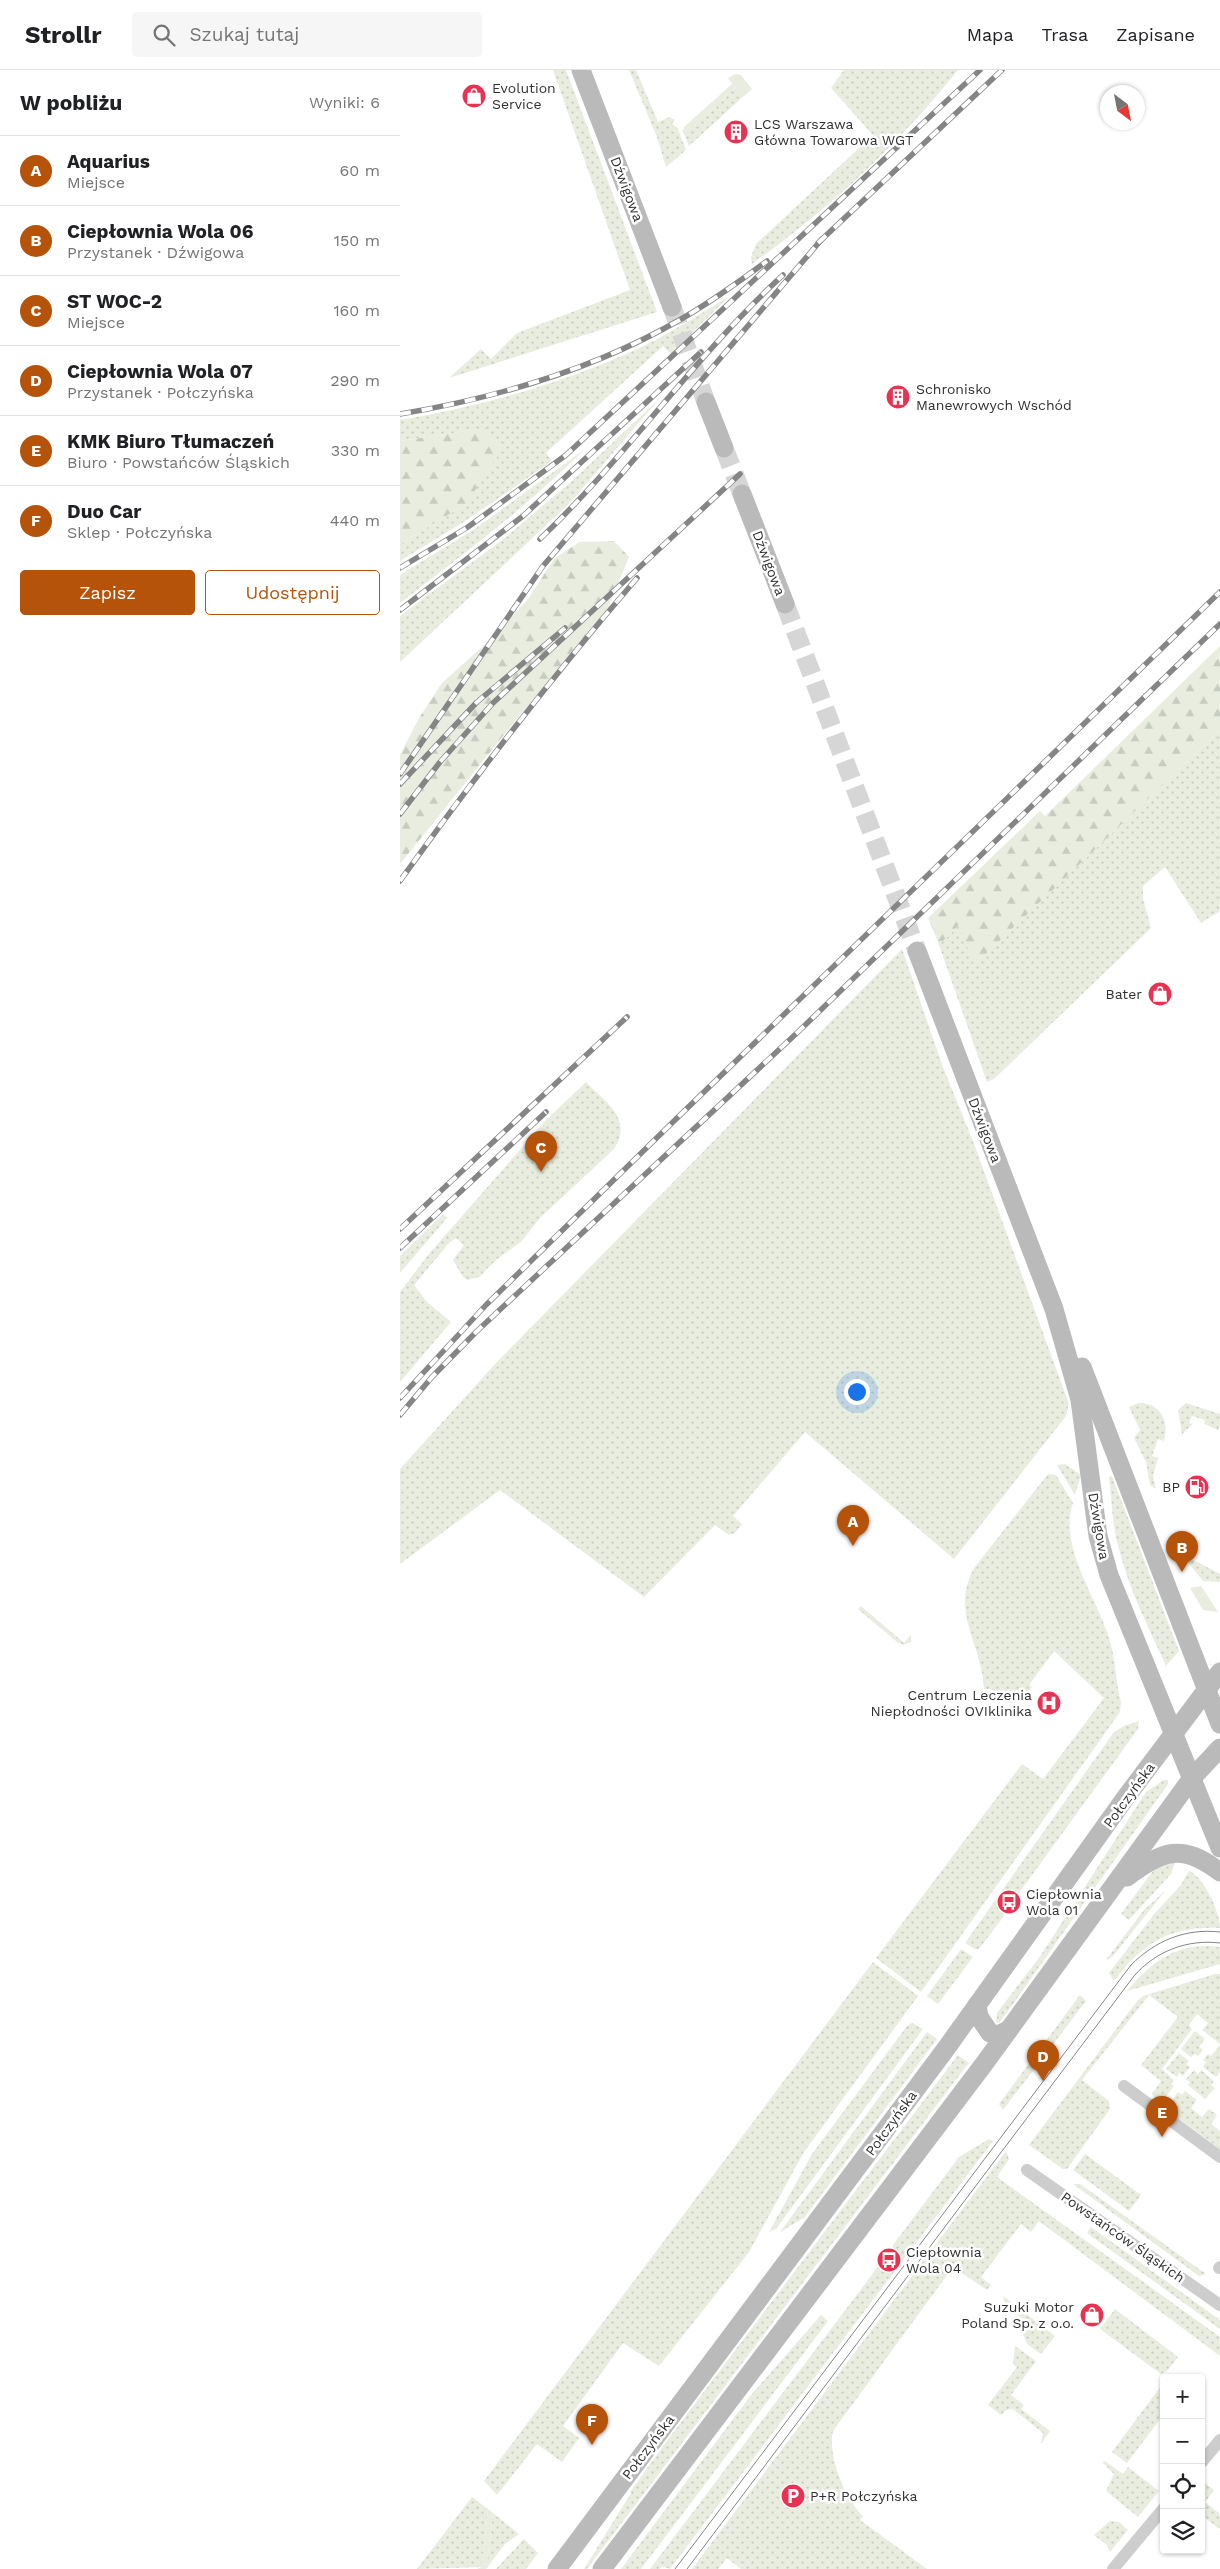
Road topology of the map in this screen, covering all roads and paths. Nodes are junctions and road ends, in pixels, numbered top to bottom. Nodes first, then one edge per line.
1 (581, 70) edge
2 (672, 307) tunnel mouth
3 (706, 402) tunnel mouth
4 (724, 448) tunnel mouth
5 (742, 494) tunnel mouth
6 (785, 604) tunnel mouth
7 (917, 952) tunnel mouth
8 (1054, 1310) junction
9 (1220, 1672) edge
10 (1207, 1690) junction
11 (1220, 1724) edge
12 (1174, 1734) junction
13 (1220, 1748) edge
14 (1192, 1778) junction
15 (1220, 1848) edge
16 (1220, 1872) edge
17 (1114, 1887) junction
18 (977, 2006) junction
19 (1008, 2030) junction
20 (1124, 2086) dead end
21 (1220, 2157) edge
22 (1027, 2170) dead end
23 (1220, 2305) edge
24 (1220, 2440) edge
25 (1205, 2458) edge
26 (1163, 2509) edge
27 (557, 2569) edge
28 (602, 2569) edge
29 (1113, 2569) edge

1 - 2 main road, Dźwigowa
3 - 4 main road
5 - 6 main road, Dźwigowa
7 - 8 main road, Dźwigowa
8 - 10 main road, Dźwigowa
8 - 12 main road, Dźwigowa
9 - 10 main road, Połczyńska
10 - 11 main road
10 - 12 main road, Połczyńska
12 - 14 main road
12 - 18 main road, Połczyńska
13 - 14 main road
14 - 15 main road
14 - 17 main road
16 - 17 main road
17 - 19 main road
18 - 19 main road
18 - 27 main road, Połczyńska
19 - 28 main road
20 - 21 street
22 - 23 street, Powstańców Śląskich
24 - 25 street
26 - 29 street

